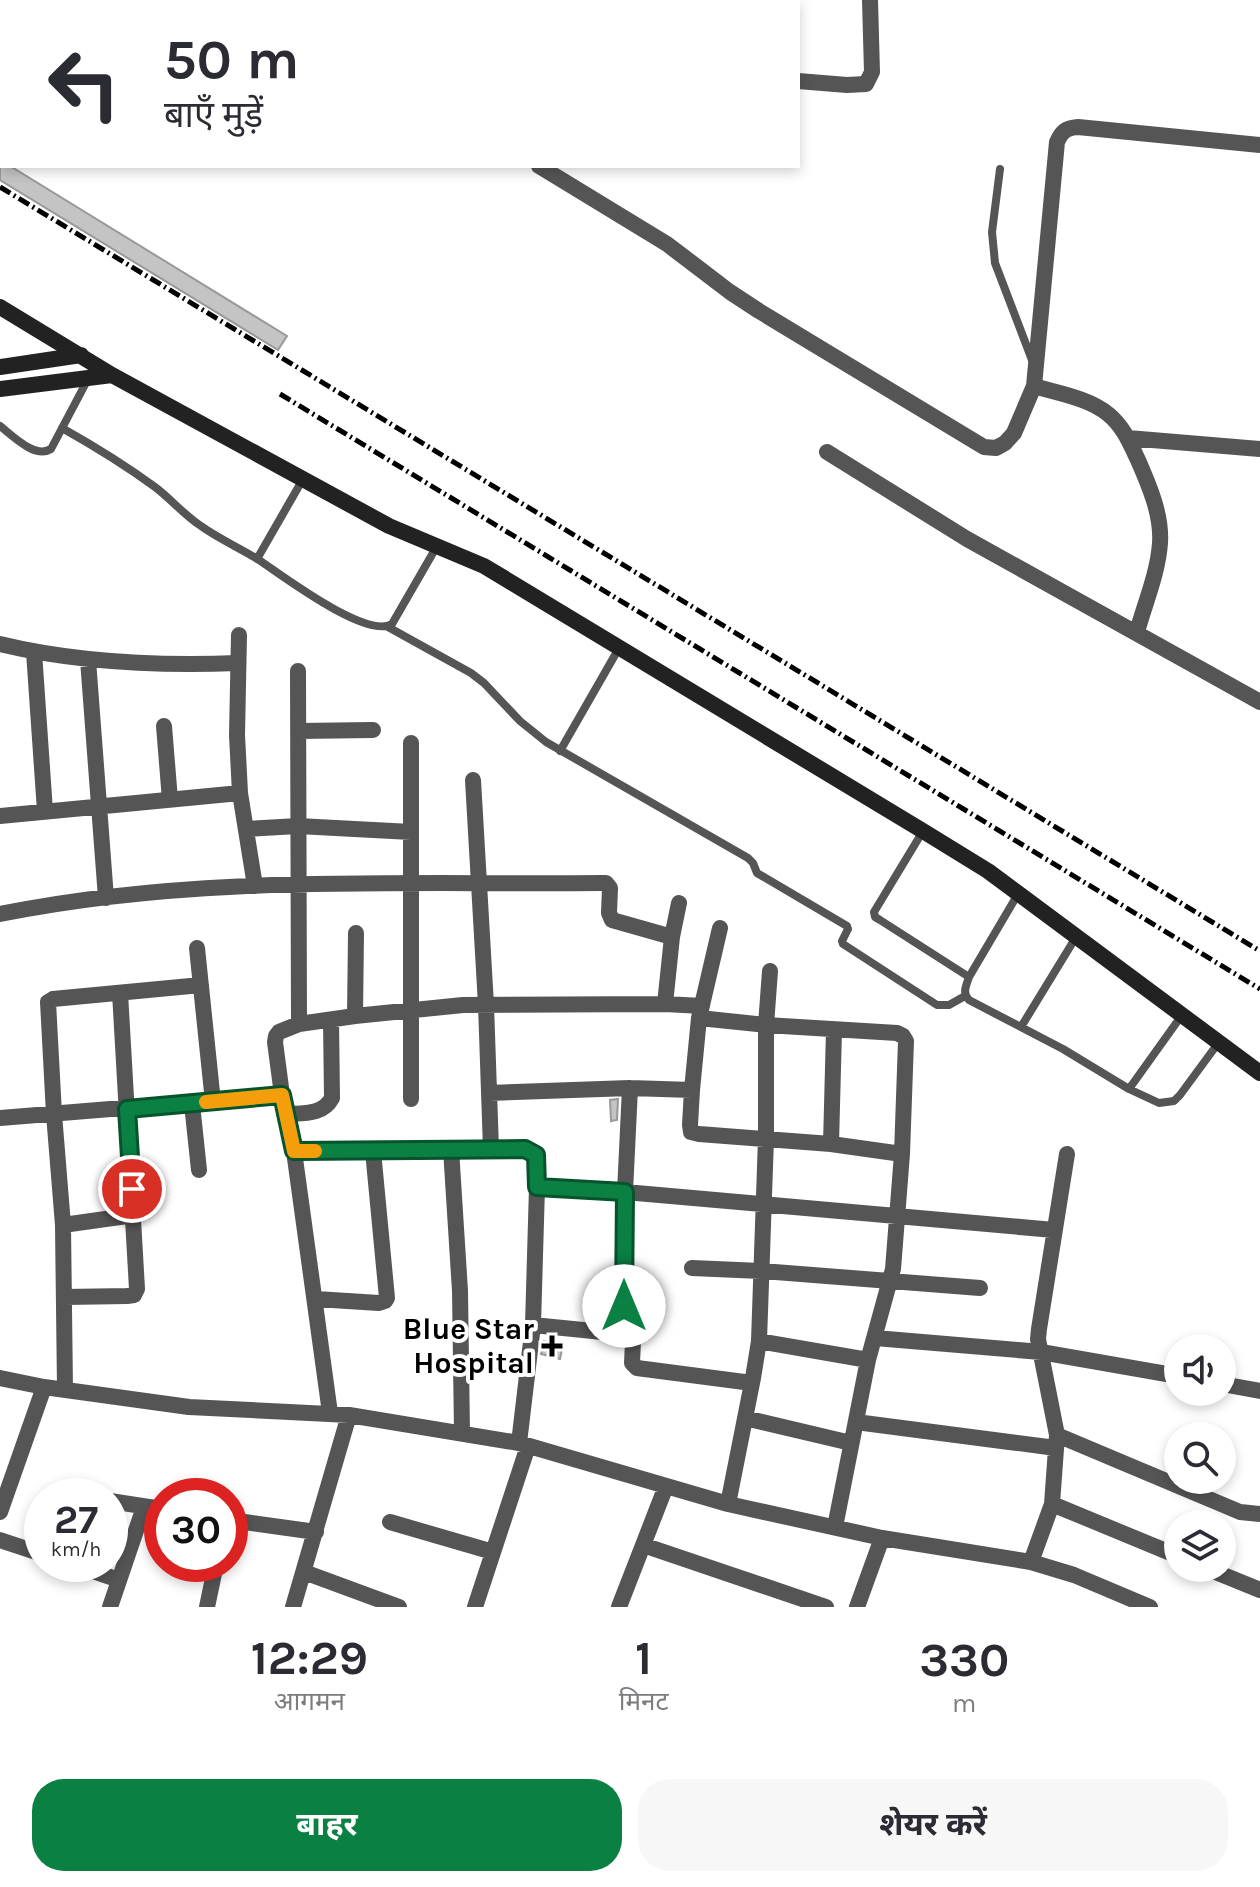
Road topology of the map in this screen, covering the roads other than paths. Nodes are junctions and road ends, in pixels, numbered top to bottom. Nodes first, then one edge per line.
1 (870, 0) edge
2 (800, 81) edge
3 (1260, 145) edge
4 (542, 168) edge
5 (1000, 169) dead end
6 (0, 307) edge
7 (81, 355) junction
8 (0, 367) edge
9 (1035, 368) junction
10 (112, 375) junction
11 (88, 379) junction
12 (1034, 386) junction
13 (0, 389) edge
14 (0, 426) edge
15 (62, 428) junction
16 (1128, 438) junction
17 (1260, 449) edge
18 (827, 452) dead end
19 (303, 479) junction
20 (437, 546) junction
21 (257, 559) junction
22 (388, 627) junction
23 (1137, 632) junction
24 (239, 635) dead end
25 (0, 644) edge
26 (619, 647) junction
27 (34, 652) junction
28 (88, 660) junction
29 (238, 663) junction
30 (298, 671) dead end
31 (1260, 702) edge
32 (164, 726) dead end
33 (373, 730) dead end
34 (298, 731) junction
35 (411, 743) dead end
36 (560, 751) junction
37 (473, 780) dead end
38 (240, 793) junction
39 (170, 800) junction
40 (98, 805) junction
41 (45, 811) junction
42 (0, 816) edge
43 (298, 826) junction
44 (246, 829) junction
45 (923, 831) junction
46 (411, 832) junction
47 (411, 883) junction
48 (478, 884) junction
49 (298, 885) junction
50 (255, 886) junction
51 (1018, 893) junction
52 (106, 898) junction
53 (679, 903) dead end
54 (0, 914) edge
55 (720, 928) dead end
56 (356, 933) dead end
57 (1076, 936) junction
58 (672, 937) junction
59 (197, 948) dead end
60 (770, 971) dead end
61 (969, 977) junction
62 (201, 985) junction
63 (120, 993) junction
64 (965, 996) junction
65 (665, 1004) junction
66 (486, 1005) junction
67 (410, 1010) junction
68 (700, 1012) junction
69 (1183, 1014) junction
70 (355, 1016) junction
71 (331, 1020) junction
72 (299, 1024) junction
73 (766, 1025) junction
74 (1021, 1027) junction
75 (834, 1030) junction
76 (1219, 1041) junction
77 (1260, 1073) edge
78 (630, 1088) junction
79 (1129, 1089) junction
80 (692, 1090) junction
81 (489, 1093) junction
82 (282, 1095) junction
83 (411, 1099) dead end
84 (213, 1102) junction
85 (192, 1104) junction
86 (127, 1109) junction
87 (54, 1114) junction
88 (287, 1114) junction
89 (0, 1118) edge
90 (766, 1138) junction
91 (831, 1144) junction
92 (451, 1149) junction
93 (491, 1149) junction
94 (294, 1151) junction
95 (373, 1151) junction
96 (902, 1154) junction
97 (1067, 1154) dead end
98 (199, 1170) dead end
99 (537, 1187) junction
100 (625, 1192) junction
101 (763, 1203) junction
102 (134, 1215) junction
103 (897, 1216) junction
104 (63, 1225) junction
105 (1054, 1230) junction
106 (692, 1268) dead end
107 (761, 1271) junction
108 (890, 1280) junction
109 (980, 1288) dead end
110 (65, 1297) junction
111 (316, 1299) junction
112 (533, 1325) junction
113 (623, 1334) junction
114 (875, 1338) junction
115 (759, 1341) junction
116 (1041, 1352) junction
117 (868, 1360) junction
118 (1164, 1374) edge
119 (0, 1378) edge
120 (752, 1383) junction
121 (44, 1387) junction
122 (1236, 1387) edge
123 (65, 1389) junction
124 (1260, 1391) edge
125 (330, 1413) junction
126 (349, 1415) junction
127 (745, 1418) junction
128 (856, 1422) junction
129 (462, 1433) junction
130 (1056, 1441) junction
131 (851, 1443) junction
132 (524, 1444) junction
133 (666, 1486) junction
134 (128, 1504) edge
135 (728, 1504) junction
136 (1052, 1504) junction
137 (144, 1507) joint
138 (0, 1512) edge
139 (1260, 1514) edge
140 (390, 1522) dead end
141 (248, 1523) edge
142 (835, 1527) junction
143 (316, 1532) junction
144 (882, 1538) junction
145 (0, 1540) edge
146 (643, 1545) junction
147 (24, 1548) edge
148 (1164, 1550) edge
149 (493, 1552) junction
150 (128, 1554) edge
151 (1031, 1562) junction
152 (304, 1572) junction
153 (1236, 1580) edge
154 (118, 1582) edge
155 (212, 1582) edge
156 (1260, 1590) edge
157 (110, 1607) edge
158 (207, 1607) edge
159 (293, 1607) edge
160 (399, 1607) edge
161 (475, 1607) edge
162 (619, 1607) edge
163 (826, 1607) edge
164 (857, 1607) edge
165 (1150, 1607) edge

1 - 2 street
3 - 9 street
4 - 12 street
5 - 9 lane
6 - 7 street
7 - 8 street
7 - 10 street
9 - 12 street
10 - 11 street
10 - 19 street
11 - 13 street
11 - 15 lane
12 - 16 street
14 - 15 lane
15 - 21 lane
16 - 17 street
16 - 23 street
18 - 23 street
19 - 20 street
19 - 21 lane
20 - 22 lane
20 - 26 street
21 - 22 lane
22 - 36 lane
23 - 31 street
24 - 29 street
25 - 27 street
26 - 36 lane
26 - 45 street
27 - 28 street
27 - 41 street
28 - 29 street
28 - 40 street
29 - 38 street
30 - 34 street
32 - 39 street
33 - 34 street
34 - 43 street
35 - 46 street
36 - 64 lane
37 - 48 street
38 - 39 street
38 - 44 street
39 - 40 street
40 - 41 street
40 - 52 street
41 - 42 street
43 - 44 street
43 - 46 street
43 - 49 street
44 - 50 street
45 - 51 street
45 - 61 lane
46 - 47 street
47 - 48 street
47 - 49 street
47 - 67 street
48 - 58 street
48 - 66 street
49 - 50 street
49 - 72 street
50 - 52 street
51 - 57 street
51 - 61 lane
52 - 54 street
53 - 58 street
55 - 68 street
56 - 70 street
57 - 69 street
57 - 74 lane
58 - 65 street
59 - 62 street
60 - 73 street
61 - 64 lane
62 - 63 street
62 - 84 street
63 - 86 street
63 - 87 street
64 - 74 lane
65 - 66 street
65 - 68 street
66 - 67 street
66 - 81 street
67 - 70 street
67 - 83 street
68 - 73 street
68 - 80 street
69 - 76 street
69 - 79 lane
70 - 71 street
71 - 72 street
71 - 88 street
72 - 82 street
73 - 75 street
73 - 90 street
74 - 79 lane
75 - 91 street
75 - 96 street
76 - 77 street
76 - 79 lane
78 - 80 street
78 - 81 street
78 - 100 street
80 - 90 street
81 - 93 street
82 - 84 street
82 - 88 street
84 - 85 street
85 - 86 street
85 - 98 street
86 - 87 street
86 - 102 street
87 - 89 street
87 - 104 street
88 - 94 street
90 - 91 street
90 - 101 street
91 - 96 street
92 - 93 street
92 - 95 street
92 - 129 street
93 - 99 street
94 - 95 street
94 - 111 street
95 - 111 street
96 - 103 street
97 - 105 street
99 - 100 street
99 - 112 street
100 - 101 street
100 - 113 street
101 - 103 street
101 - 107 street
102 - 104 street
102 - 110 street
103 - 105 street
103 - 108 street
104 - 110 street
105 - 116 street
106 - 107 street
107 - 108 street
107 - 115 street
108 - 109 street
108 - 114 street
110 - 123 street
111 - 125 street
112 - 113 street
112 - 132 street
113 - 120 street
114 - 116 street
114 - 117 street
115 - 117 street
115 - 120 street
116 - 118 street
116 - 130 street
117 - 128 street
119 - 121 street
120 - 127 street
121 - 123 street
121 - 138 street
122 - 124 street
123 - 125 street
125 - 126 street
126 - 129 street
126 - 143 street
127 - 131 street
127 - 135 street
128 - 130 street
128 - 131 street
129 - 132 street
130 - 136 street
130 - 139 street
131 - 142 street
132 - 133 street
132 - 149 street
133 - 135 street
133 - 146 street
134 - 137 street
135 - 142 street
136 - 148 street
136 - 151 street
137 - 150 street
140 - 149 street
141 - 143 street
142 - 144 street
143 - 152 street
144 - 151 street
144 - 164 street
145 - 147 street
146 - 162 street
146 - 163 street
149 - 161 street
151 - 165 street
152 - 159 street
152 - 160 street
153 - 156 street
154 - 157 street
155 - 158 street

